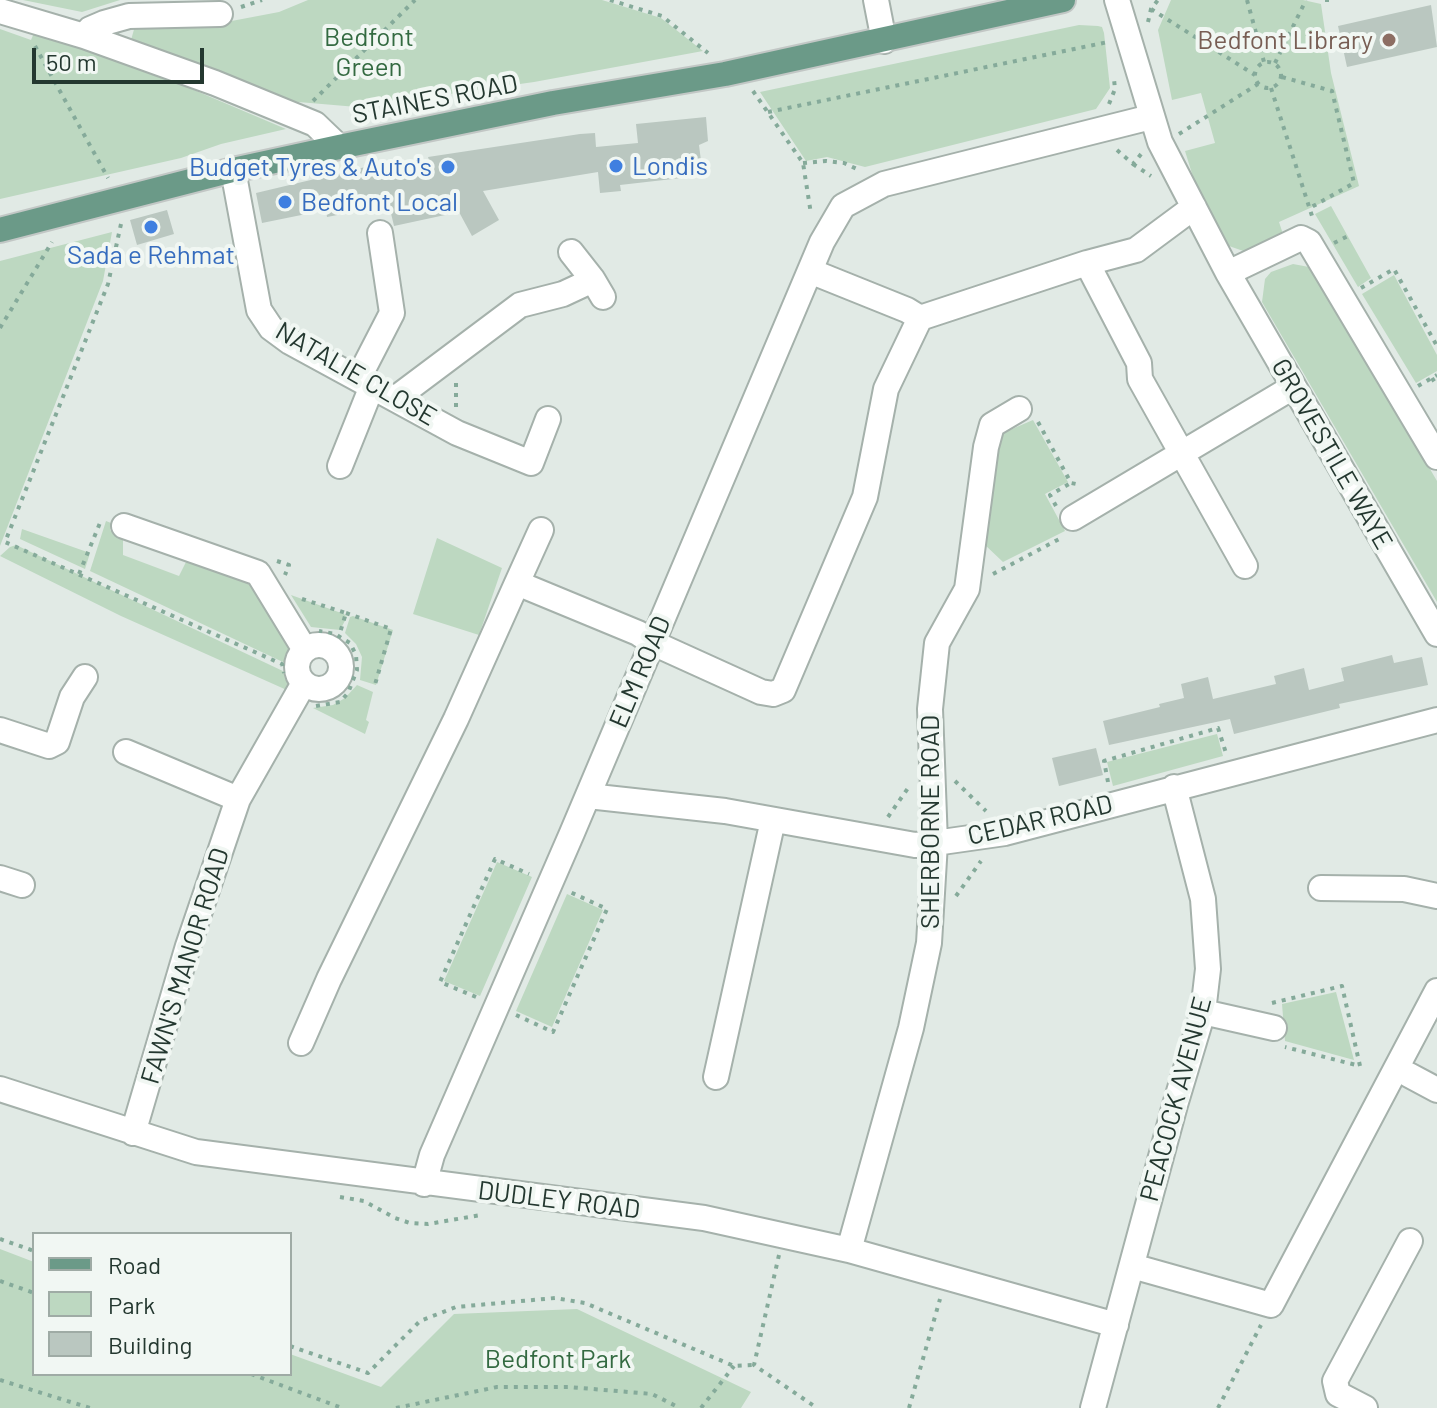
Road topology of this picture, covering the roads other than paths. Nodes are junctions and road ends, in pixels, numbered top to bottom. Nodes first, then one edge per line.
1 (876, 0) edge
2 (1063, 0) edge
3 (1117, 0) edge
4 (0, 11) edge
5 (220, 14) dead end
6 (84, 36) junction
7 (884, 41) junction
8 (1151, 117) junction
9 (339, 147) junction
10 (233, 170) junction
11 (1194, 207) junction
12 (0, 230) edge
13 (380, 233) dead end
14 (571, 252) dead end
15 (1087, 263) junction
16 (810, 271) junction
17 (1228, 273) junction
18 (920, 318) junction
19 (365, 382) junction
20 (1293, 387) junction
21 (396, 398) junction
22 (1027, 413) road end
23 (548, 419) dead end
24 (1182, 452) junction
25 (1437, 457) edge
26 (340, 466) dead end
27 (113, 522) road end
28 (1072, 525) road end
29 (541, 530) dead end
30 (1245, 566) dead end
31 (517, 583) junction
32 (1437, 634) edge
33 (309, 641) junction
34 (653, 643) junction
35 (85, 677) dead end
36 (308, 694) junction
37 (1437, 720) edge
38 (0, 730) edge
39 (126, 752) dead end
40 (1174, 787) junction
41 (588, 796) junction
42 (238, 799) junction
43 (773, 820) junction
44 (935, 843) junction
45 (1321, 888) dead end
46 (1437, 896) edge
47 (1437, 991) edge
48 (1203, 1012) junction
49 (1274, 1028) dead end
50 (301, 1043) dead end
51 (1409, 1075) dead end
52 (716, 1077) dead end
53 (0, 1089) edge
54 (1437, 1090) edge
55 (133, 1133) junction
56 (424, 1184) junction
57 (1410, 1241) dead end
58 (849, 1250) junction
59 (1132, 1266) junction
60 (1116, 1325) junction
61 (1350, 1405) edge
62 (1093, 1408) edge

1 - 7 street
2 - 7 main road, STAINES ROAD
3 - 8 street, GROVESTILE WAYE
4 - 6 street
5 - 6 street
6 - 9 street
7 - 9 main road, STAINES ROAD
8 - 11 street, GROVESTILE WAYE
8 - 16 street, ELM ROAD
9 - 10 main road, STAINES ROAD
10 - 12 main road, STAINES ROAD
10 - 19 street, NATALIE CLOSE
11 - 15 street
11 - 17 street, GROVESTILE WAYE
13 - 19 street
14 - 21 street
15 - 18 street
15 - 24 street
16 - 18 street
16 - 34 street, ELM ROAD
17 - 20 street, GROVESTILE WAYE
17 - 25 street
18 - 34 street
19 - 21 street, NATALIE CLOSE
19 - 26 street
20 - 24 street
20 - 32 street, GROVESTILE WAYE
21 - 23 street, NATALIE CLOSE
22 - 44 street, SHERBORNE ROAD
24 - 28 street
24 - 30 street
27 - 33 street
29 - 31 street
31 - 34 street
31 - 50 street
33 - 36 street, FAWN'S MANOR ROAD
33 - 36 street
34 - 41 street, ELM ROAD
35 - 38 street
36 - 42 street, FAWN'S MANOR ROAD
37 - 40 street, CEDAR ROAD
39 - 42 street
40 - 44 street, CEDAR ROAD
40 - 48 street, PEACOCK AVENUE
41 - 43 street, CEDAR ROAD
41 - 56 street, ELM ROAD
42 - 55 street, FAWN'S MANOR ROAD
43 - 44 street, CEDAR ROAD
43 - 52 street
44 - 58 street, SHERBORNE ROAD
45 - 46 street
47 - 59 street
48 - 49 street
48 - 59 street, PEACOCK AVENUE
51 - 54 street
53 - 55 street, DUDLEY ROAD
55 - 56 street, DUDLEY ROAD
56 - 58 street, DUDLEY ROAD
57 - 61 street
58 - 60 street, DUDLEY ROAD
59 - 60 street, PEACOCK AVENUE
60 - 62 street, PEACOCK AVENUE

